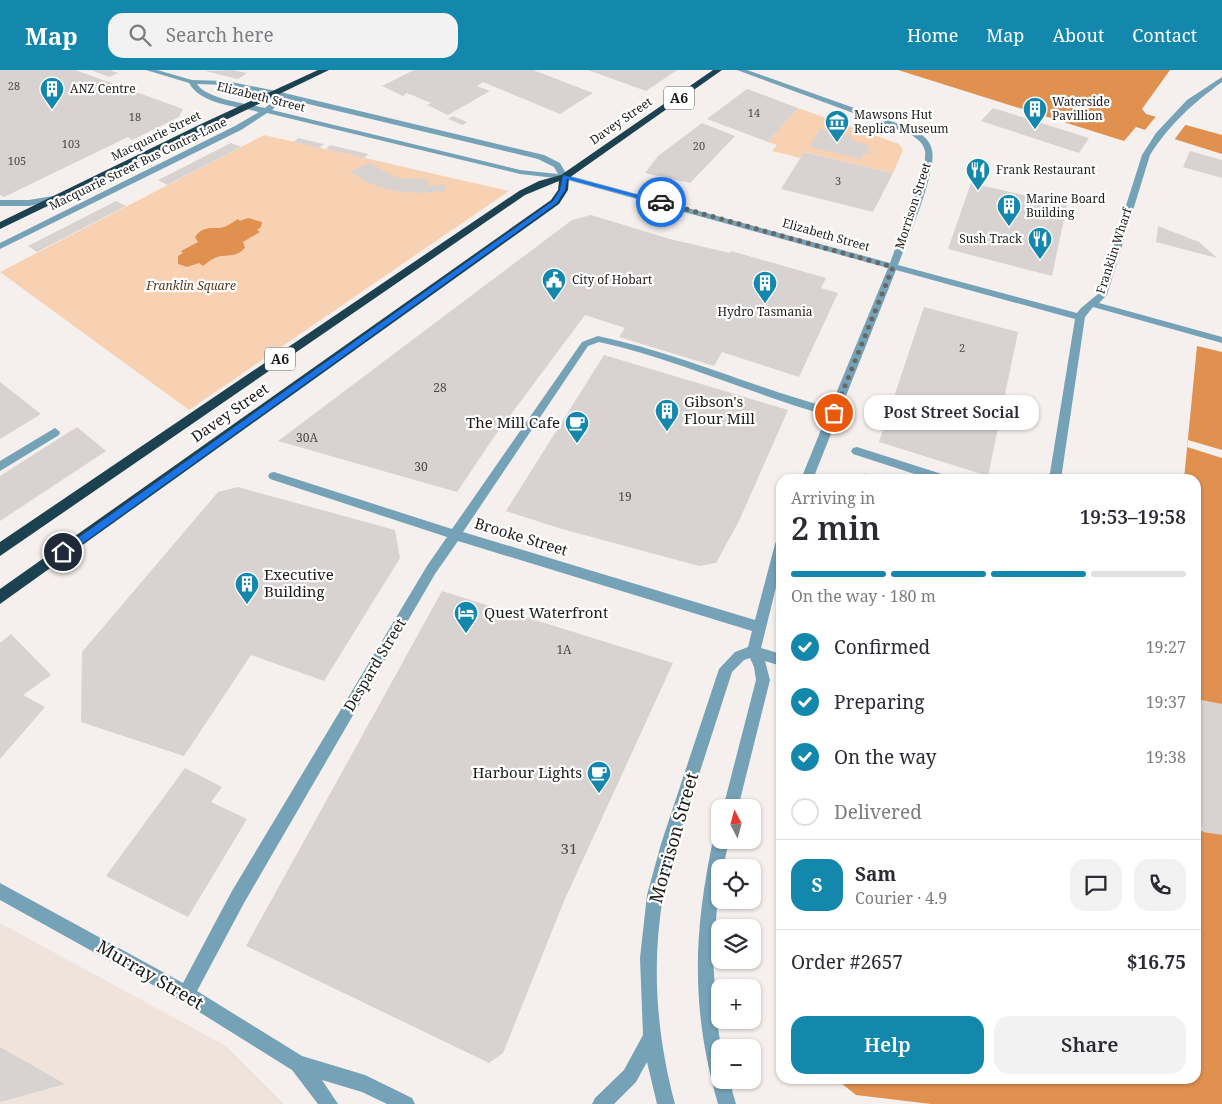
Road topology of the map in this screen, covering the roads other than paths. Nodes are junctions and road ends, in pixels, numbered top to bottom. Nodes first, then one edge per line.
1 (149, 70) edge
2 (325, 70) edge
3 (718, 70) edge
4 (740, 70) edge
5 (1222, 79) edge
6 (192, 82) junction
7 (276, 93) junction
8 (248, 107) junction
9 (266, 112) junction
10 (564, 176) junction
11 (61, 197) junction
12 (0, 203) edge
13 (0, 226) edge
14 (0, 246) edge
15 (893, 267) junction
16 (1092, 304) junction
17 (1080, 317) junction
18 (1222, 340) edge
19 (834, 413) junction
20 (56, 432) dead end
21 (857, 451) dead end
22 (0, 467) edge
23 (808, 474) edge
24 (929, 474) edge
25 (1056, 474) edge
26 (274, 476) dead end
27 (455, 535) junction
28 (0, 550) edge
29 (776, 564) edge
30 (0, 597) edge
31 (760, 627) junction
32 (753, 652) junction
33 (776, 659) edge
34 (732, 799) edge
35 (719, 849) edge
36 (0, 891) edge
37 (186, 994) junction
38 (651, 1038) junction
39 (712, 1039) edge
40 (298, 1064) junction
41 (723, 1089) edge
42 (329, 1104) edge
43 (406, 1104) edge
44 (601, 1104) edge
45 (666, 1104) edge
46 (727, 1104) edge

1 - 6 street
2 - 7 highway, Macquarie Street
3 - 10 highway, Davey Street / A6
4 - 15 street, Morrison Street
5 - 16 street, Franklin Wharf
6 - 7 street, Elizabeth Street
6 - 8 street, Elizabeth Street
7 - 8 highway, Macquarie Street
7 - 9 street
7 - 10 street, Elizabeth Street
8 - 9 street, Elizabeth Street
8 - 11 highway, Macquarie Street
9 - 10 street, Elizabeth Street
9 - 14 street, Macquarie Street Bus Contra-Lane
10 - 15 street, Elizabeth Street
10 - 28 highway, Davey Street / A6
10 - 30 highway, Davey Street / A6
11 - 12 street
11 - 13 highway, Macquarie Street
15 - 17 street, Elizabeth Street
15 - 19 street, Morrison Street
16 - 17 street, Franklin Wharf
16 - 18 street
17 - 25 street
19 - 23 street, Morrison Street
19 - 27 street, Despard Street
20 - 22 street
21 - 24 street
26 - 27 street, Brooke Street
27 - 31 street, Brooke Street
27 - 37 street, Despard Street
29 - 31 street
31 - 32 street
32 - 33 street
32 - 34 street
32 - 38 street, Morrison Street
35 - 39 street
36 - 37 street, Murray Street
37 - 40 street, Murray Street
38 - 44 street
38 - 45 street, Morrison Street
40 - 42 street, Murray Street
40 - 43 street, Murray Street
41 - 46 street

